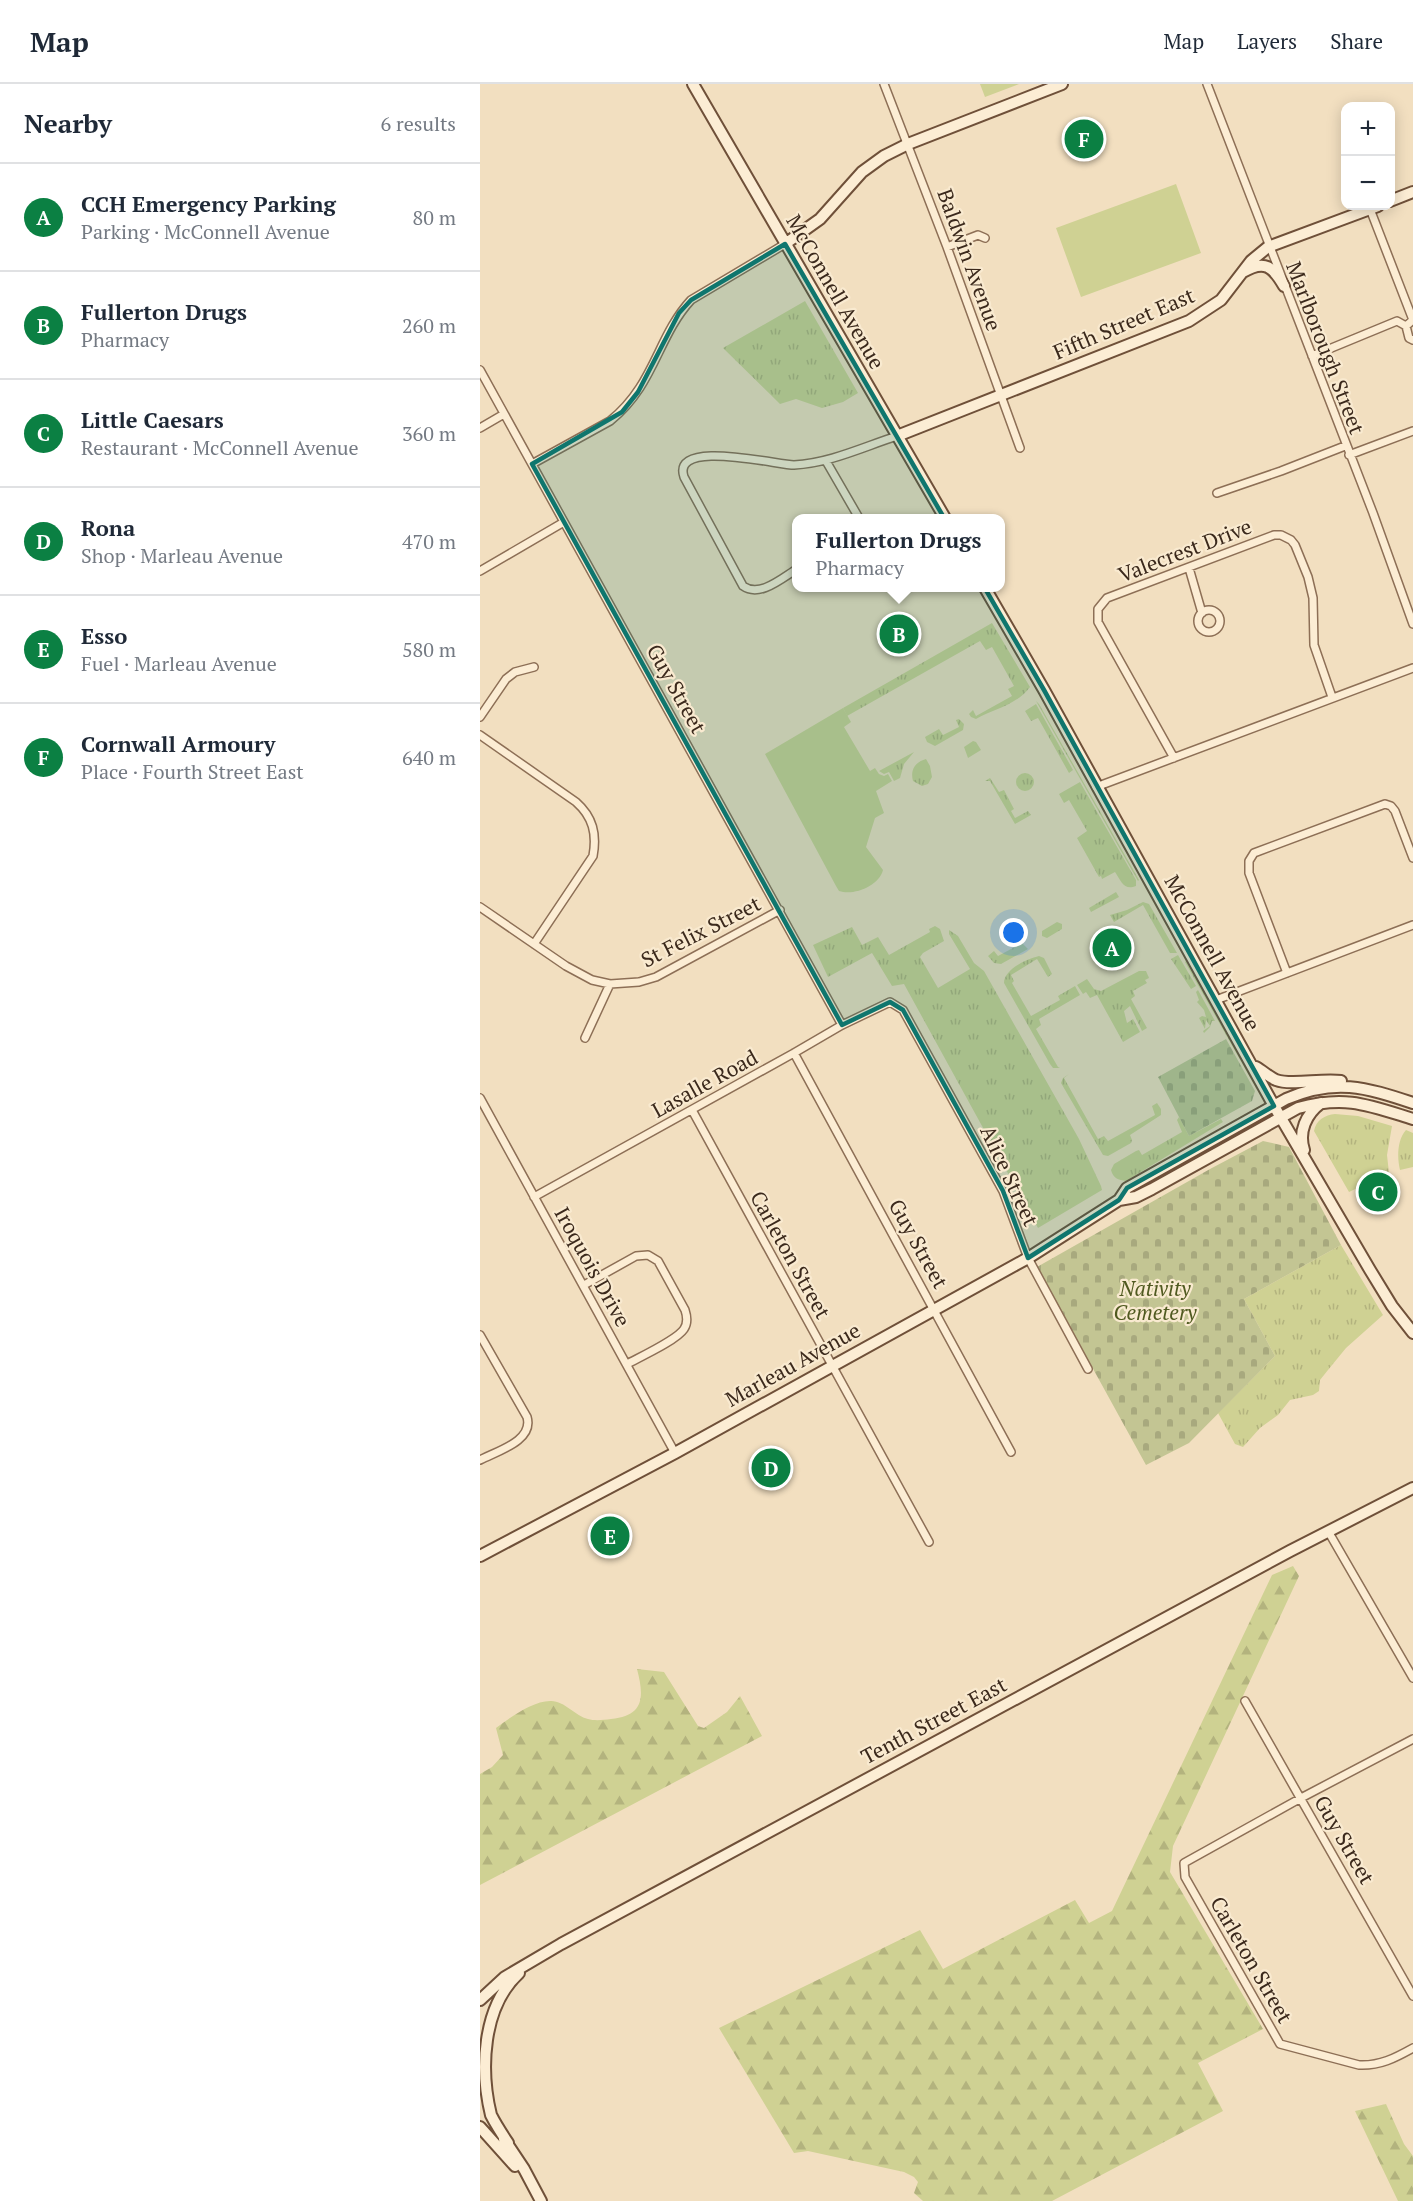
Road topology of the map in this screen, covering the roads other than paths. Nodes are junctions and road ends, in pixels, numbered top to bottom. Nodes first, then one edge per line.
1 (693, 84) edge
2 (884, 84) edge
3 (1062, 84) edge
4 (1206, 84) edge
5 (908, 144) junction
6 (1413, 192) edge
7 (1395, 199) edge
8 (1366, 210) edge
9 (1375, 210) edge
10 (985, 238) dead end
11 (785, 244) junction
12 (947, 247) junction
13 (1269, 247) junction
14 (1243, 272) junction
15 (1284, 286) junction
16 (1413, 320) edge
17 (1406, 326) junction
18 (1413, 340) edge
19 (1312, 356) junction
20 (480, 370) edge
21 (1000, 396) junction
22 (504, 414) junction
23 (480, 428) edge
24 (1413, 431) edge
25 (897, 436) junction
26 (1345, 446) junction
27 (1020, 448) dead end
28 (1349, 455) junction
29 (826, 461) junction
30 (532, 464) junction
31 (1217, 493) dead end
32 (856, 514) edge
33 (942, 514) edge
34 (564, 522) junction
35 (1189, 568) junction
36 (480, 571) edge
37 (792, 572) edge
38 (987, 592) edge
39 (1202, 613) dead end
40 (1413, 624) edge
41 (534, 667) dead end
42 (1413, 668) edge
43 (1332, 697) junction
44 (480, 717) edge
45 (480, 735) edge
46 (1174, 758) junction
47 (1096, 787) junction
48 (1413, 858) edge
49 (480, 908) edge
50 (780, 910) junction
51 (1413, 925) edge
52 (534, 944) junction
53 (1287, 973) junction
54 (610, 984) junction
55 (1216, 1000) junction
56 (893, 1004) joint
57 (842, 1025) junction
58 (585, 1038) dead end
59 (794, 1053) junction
60 (1253, 1065) junction
61 (1367, 1089) junction
62 (480, 1098) edge
63 (1323, 1102) junction
64 (1413, 1104) edge
65 (1274, 1106) junction
66 (692, 1110) junction
67 (1281, 1118) junction
68 (1413, 1119) edge
69 (1309, 1164) junction
70 (534, 1197) junction
71 (1119, 1200) junction
72 (1028, 1258) junction
73 (584, 1285) junction
74 (934, 1308) junction
75 (1413, 1333) edge
76 (480, 1335) edge
77 (627, 1364) junction
78 (831, 1366) junction
79 (1088, 1368) dead end
80 (1011, 1452) dead end
81 (675, 1453) junction
82 (480, 1460) edge
83 (1413, 1488) edge
84 (1328, 1531) junction
85 (929, 1542) dead end
86 (480, 1556) edge
87 (1413, 1678) edge
88 (1245, 1701) dead end
89 (1413, 1739) edge
90 (1301, 1798) junction
91 (537, 1958) junction
92 (1413, 1996) edge
93 (480, 2000) edge
94 (1413, 2048) edge
95 (480, 2112) edge
96 (480, 2127) edge
97 (508, 2143) junction
98 (538, 2197) edge

1 - 11 main road, McConnell Avenue
2 - 5 street, Baldwin Avenue
3 - 5 main road
4 - 13 street, Marlborough Street
5 - 11 main road
5 - 12 street, Baldwin Avenue
6 - 7 main road
8 - 13 main road, Fifth Street East
9 - 16 street
10 - 12 street
11 - 25 main road, McConnell Avenue
11 - 30 street
12 - 21 street, Baldwin Avenue
13 - 14 main road, Fifth Street East
13 - 15 street, Marlborough Street
14 - 15 main road
14 - 21 main road, Fifth Street East
15 - 19 street, Marlborough Street
16 - 17 street
17 - 18 street
17 - 19 street
19 - 26 street, Marlborough Street
20 - 22 street, Guy Street
21 - 25 main road, Fifth Street East
21 - 27 street, Baldwin Avenue
22 - 23 street
22 - 30 street, Guy Street
24 - 28 street
25 - 29 street
25 - 33 main road, McConnell Avenue
26 - 28 street, Marlborough Street
26 - 31 street
28 - 40 street, Marlborough Street
29 - 32 street
29 - 37 street
30 - 34 street, Guy Street
34 - 36 street
34 - 50 street, Guy Street
35 - 39 street
35 - 43 street, Valecrest Drive
35 - 46 street, Valecrest Drive
38 - 47 main road, McConnell Avenue
41 - 44 street
42 - 43 street
43 - 46 street
45 - 52 street
46 - 47 street
47 - 55 main road, McConnell Avenue
48 - 53 street
49 - 52 street, St Felix Street
50 - 54 street, St Felix Street
50 - 57 street, Guy Street
51 - 53 street
52 - 54 street, St Felix Street
53 - 55 street
54 - 58 street
55 - 60 main road, McConnell Avenue
56 - 57 street, Lasalle Road
56 - 72 street, Alice Street
57 - 59 street, Lasalle Road
59 - 66 street, Lasalle Road
59 - 74 street, Guy Street
60 - 61 main road
60 - 65 main road, McConnell Avenue
61 - 64 main road
61 - 65 main road, Marleau Avenue
62 - 70 street, Iroquois Drive
63 - 67 main road, Marleau Avenue
63 - 68 main road, Marleau Avenue
63 - 69 main road
65 - 67 main road, McConnell Avenue
65 - 71 main road, Marleau Avenue
66 - 70 street, Lasalle Road
66 - 78 street, Carleton Street
67 - 69 main road, McConnell Avenue
67 - 71 main road, Marleau Avenue
69 - 75 main road, McConnell Avenue
70 - 73 street, Iroquois Drive
71 - 72 main road, Marleau Avenue
72 - 74 main road, Marleau Avenue
72 - 79 street, Alice Street
73 - 77 street, Iroquois Drive
73 - 77 street
74 - 78 main road, Marleau Avenue
74 - 80 street, Guy Street
76 - 82 street
77 - 81 street, Iroquois Drive
78 - 81 main road, Marleau Avenue
78 - 85 street, Carleton Street
81 - 86 main road, Marleau Avenue
83 - 84 main road, Tenth Street East
84 - 87 street
84 - 91 main road, Tenth Street East
88 - 90 street, Guy Street
89 - 90 street
90 - 92 street, Guy Street
90 - 94 street, Carleton Street
91 - 93 main road, Tenth Street East
91 - 97 main road
95 - 97 main road
96 - 98 main road
97 - 98 main road

